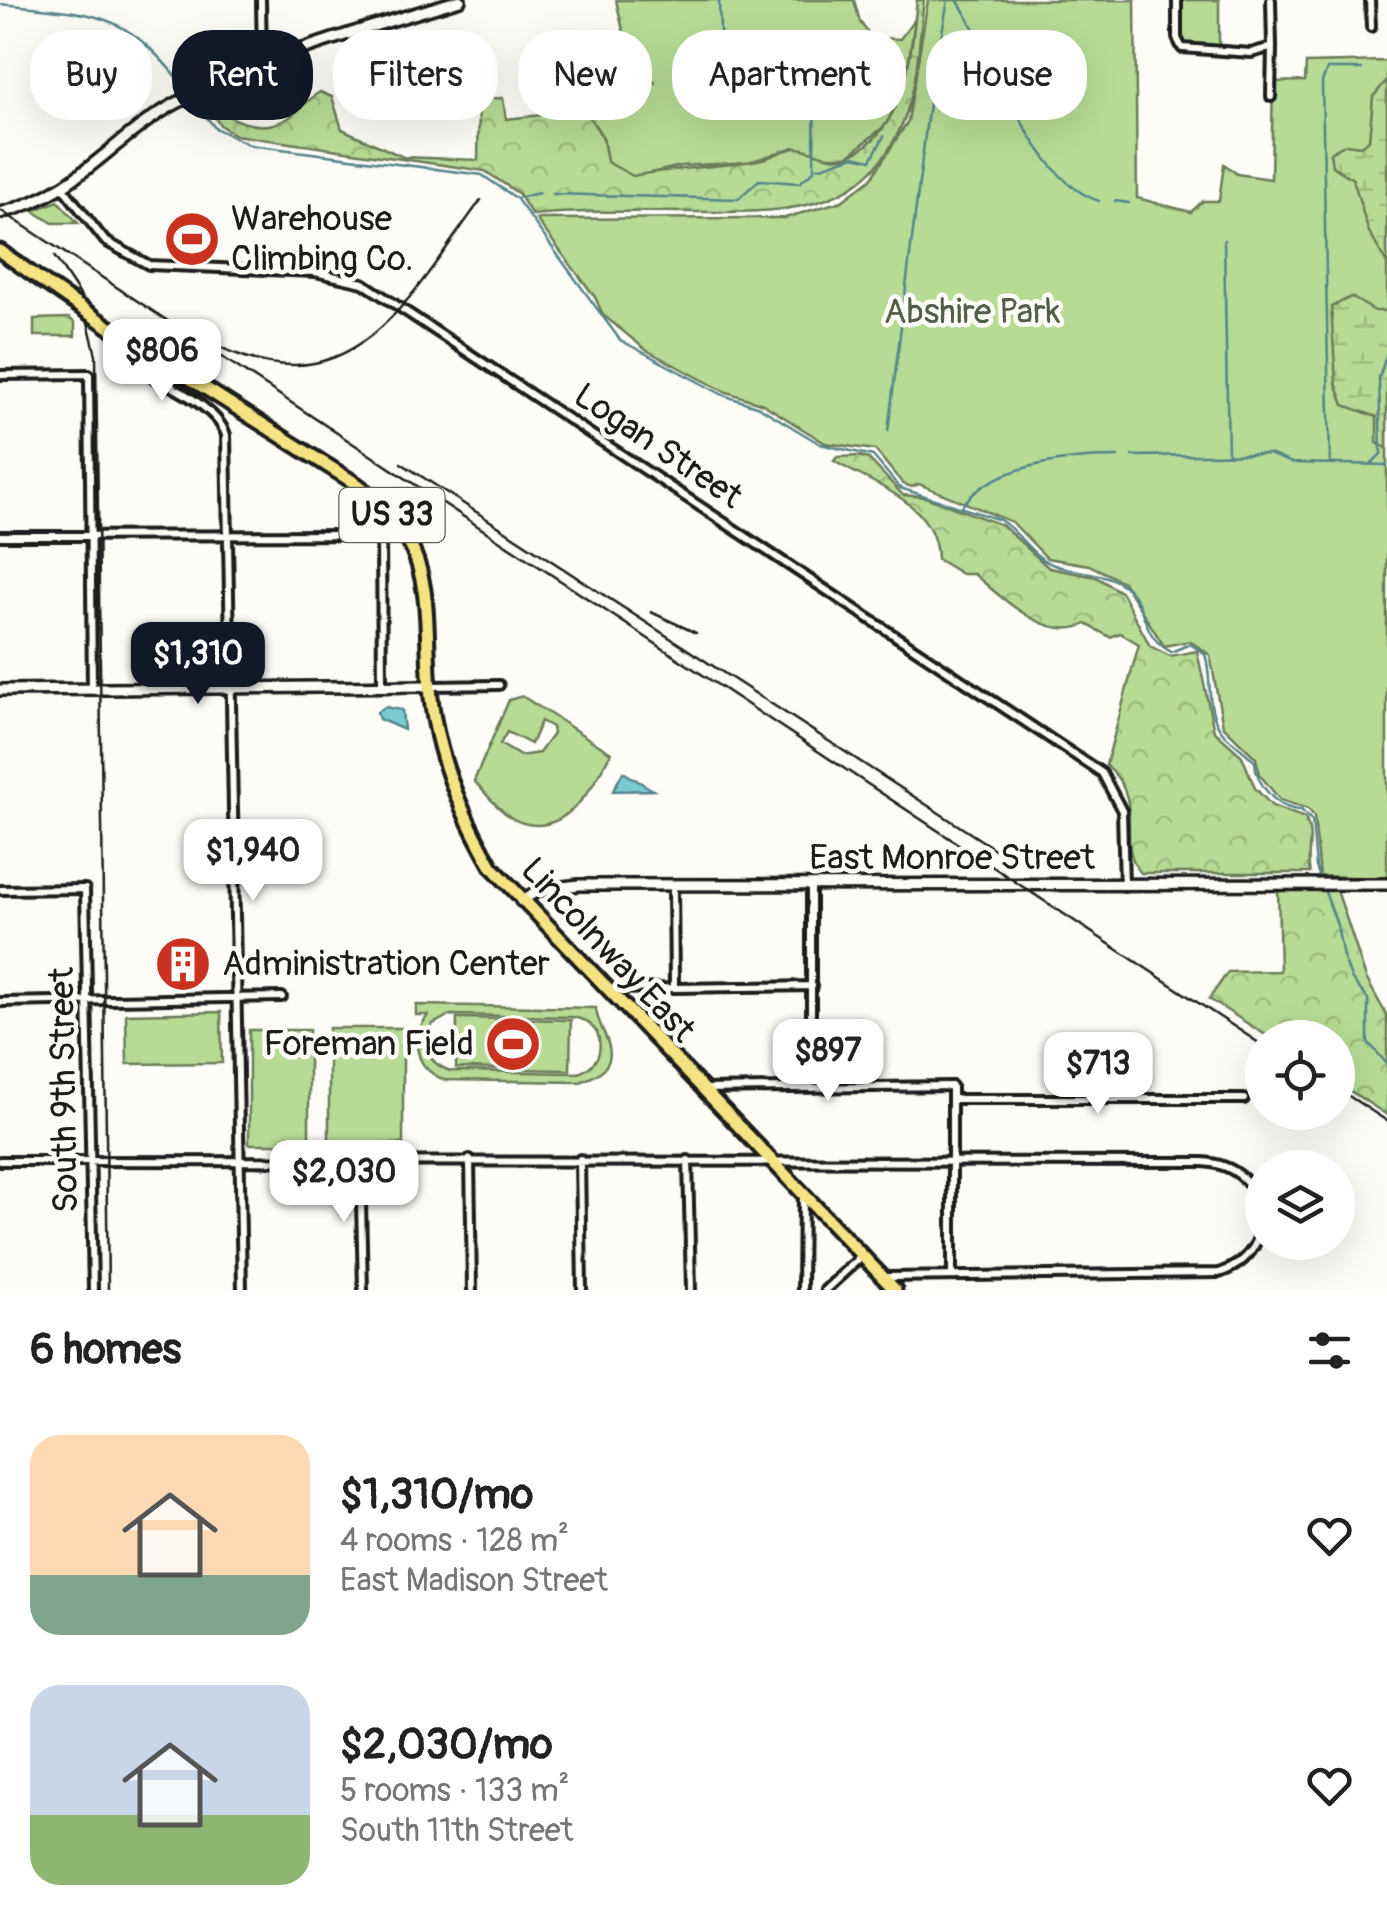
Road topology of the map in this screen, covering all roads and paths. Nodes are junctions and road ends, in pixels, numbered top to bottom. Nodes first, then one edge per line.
1 (260, 0) edge
2 (460, 0) edge
3 (1177, 0) edge
4 (1271, 0) edge
5 (1370, 0) edge
6 (1371, 27) dead end
7 (261, 30) edge
8 (1272, 47) junction
9 (313, 49) edge
10 (1271, 96) dead end
11 (172, 106) edge
12 (64, 189) junction
13 (0, 213) edge
14 (0, 251) edge
15 (122, 366) dead end
16 (0, 375) edge
17 (227, 534) junction
18 (91, 535) junction
19 (0, 536) edge
20 (499, 685) dead end
21 (382, 686) junction
22 (432, 686) junction
23 (230, 688) junction
24 (92, 689) junction
25 (0, 690) edge
26 (1387, 884) edge
27 (673, 886) junction
28 (812, 886) junction
29 (1124, 886) junction
30 (0, 890) edge
31 (521, 902) junction
32 (674, 985) junction
33 (812, 986) junction
34 (607, 989) junction
35 (282, 997) dead end
36 (236, 998) junction
37 (87, 1000) junction
38 (0, 1002) edge
39 (811, 1086) junction
40 (701, 1089) junction
41 (952, 1099) junction
42 (1244, 1099) dead end
43 (360, 1158) junction
44 (470, 1158) junction
45 (240, 1159) junction
46 (580, 1159) junction
47 (688, 1160) junction
48 (0, 1161) edge
49 (90, 1161) junction
50 (773, 1161) junction
51 (952, 1162) junction
52 (803, 1194) junction
53 (862, 1255) junction
54 (952, 1275) junction
55 (883, 1277) junction
56 (93, 1290) edge
57 (242, 1290) edge
58 (363, 1290) edge
59 (472, 1290) edge
60 (582, 1290) edge
61 (691, 1290) edge
62 (802, 1290) edge
63 (825, 1290) edge
64 (896, 1290) edge

1 - 7 street
2 - 9 main road
3 - 8 street
4 - 8 street
5 - 6 street
8 - 10 street
11 - 12 main road
12 - 13 main road
12 - 29 street, Logan Street
14 - 22 highway, Lincolnway East / US 33, bridge
15 - 17 street
16 - 18 street
17 - 18 street
17 - 21 street
17 - 23 street
18 - 19 street
18 - 24 street
20 - 22 street
21 - 22 main road
21 - 23 main road
22 - 31 highway, Lincolnway East / US 33
23 - 24 main road
23 - 36 street
24 - 25 main road
26 - 29 main road, East Monroe Street
27 - 28 main road, East Monroe Street
27 - 31 main road, East Monroe Street
27 - 32 street
28 - 29 main road, East Monroe Street
28 - 33 street
30 - 37 street, South 9th Street
31 - 34 highway, Lincolnway East / US 33
32 - 33 street
32 - 34 street
33 - 39 street
34 - 40 highway, Lincolnway East / US 33
35 - 36 street
36 - 37 street
36 - 45 street
37 - 38 street
37 - 49 street, South 9th Street
39 - 40 street
39 - 41 street
40 - 50 highway, Lincolnway East / US 33
41 - 42 street
41 - 51 street
43 - 44 street
43 - 45 street
43 - 58 street
44 - 46 street
44 - 59 street
45 - 49 street
45 - 57 street
46 - 47 street
46 - 60 street
47 - 50 street
47 - 61 street
48 - 49 street
49 - 56 street, South 9th Street
50 - 51 street
50 - 52 highway, Lincolnway East / US 33
51 - 54 street
51 - 54 street
52 - 53 highway, Lincolnway East / US 33
52 - 62 street
53 - 55 highway, Lincolnway East / US 33
53 - 63 street
54 - 55 street
55 - 64 highway, Lincolnway East / US 33

